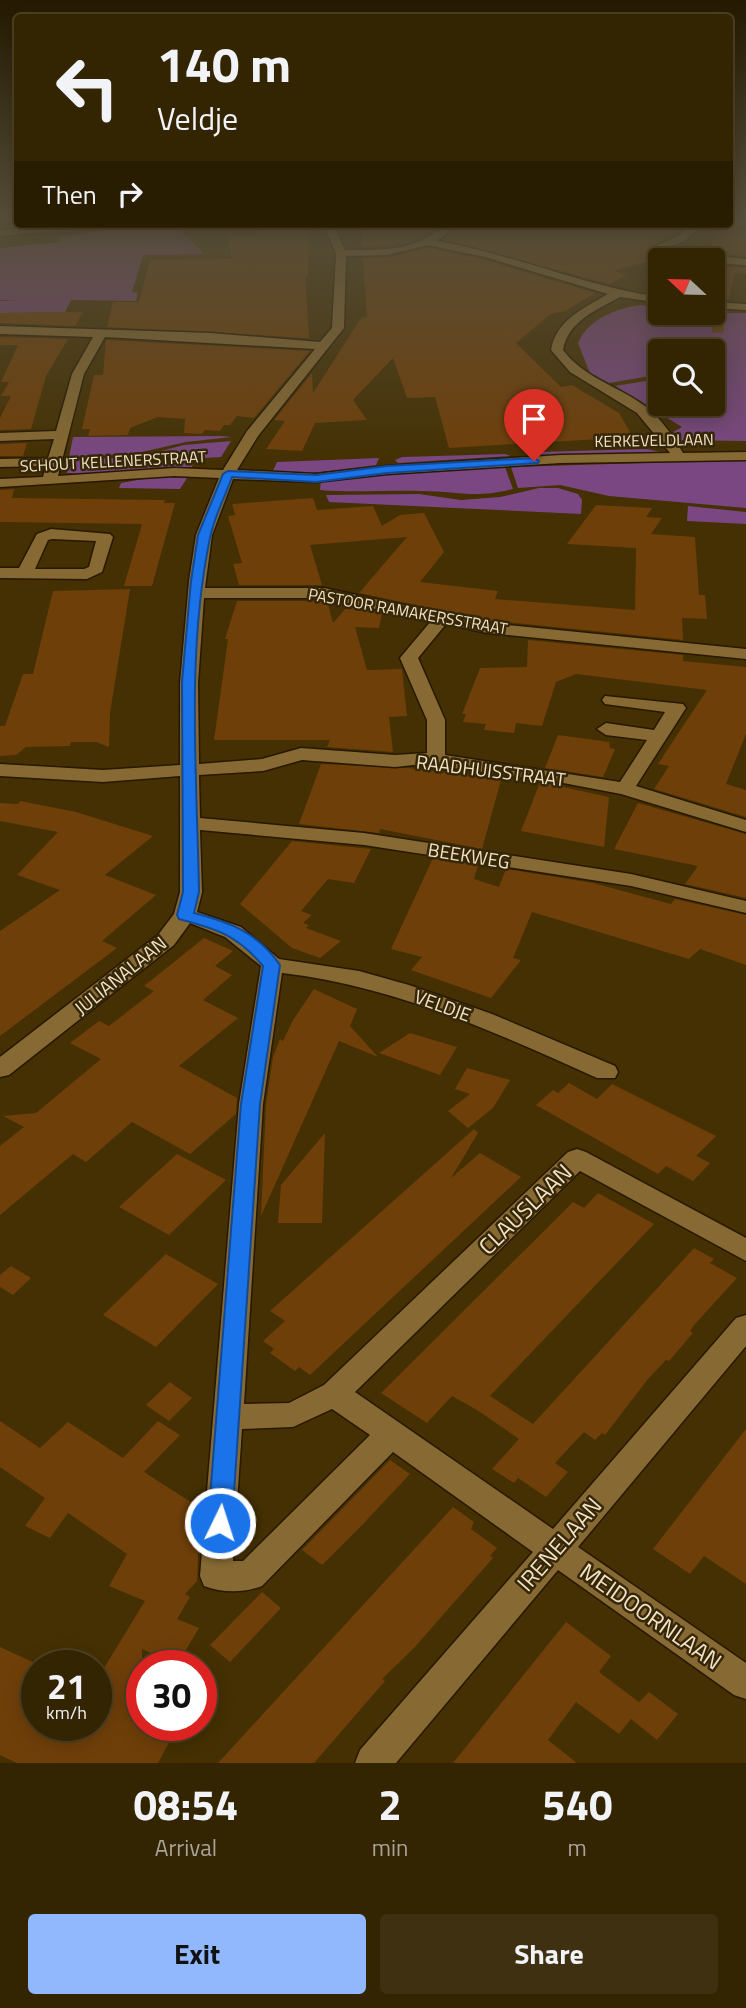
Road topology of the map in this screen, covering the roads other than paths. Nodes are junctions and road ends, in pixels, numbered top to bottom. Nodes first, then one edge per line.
1 (340, 299) edge
2 (609, 299) edge
3 (725, 306) edge
4 (746, 307) edge
5 (0, 330) edge
6 (100, 333) junction
7 (326, 346) junction
8 (61, 435) junction
9 (0, 437) edge
10 (746, 456) edge
11 (679, 457) junction
12 (55, 462) junction
13 (0, 463) edge
14 (228, 474) junction
15 (49, 482) junction
16 (0, 483) edge
17 (0, 573) edge
18 (25, 573) junction
19 (196, 593) junction
20 (442, 618) junction
21 (746, 654) edge
22 (611, 700) dead end
23 (606, 729) dead end
24 (659, 736) junction
25 (436, 759) junction
26 (190, 769) junction
27 (0, 770) edge
28 (625, 789) junction
29 (190, 824) junction
30 (746, 826) edge
31 (746, 906) edge
32 (185, 915) junction
33 (272, 965) junction
34 (0, 1069) edge
35 (606, 1072) dead end
36 (746, 1251) edge
37 (746, 1326) edge
38 (334, 1394) junction
39 (227, 1417) junction
40 (392, 1433) junction
41 (555, 1548) junction
42 (746, 1683) edge
43 (373, 1763) edge

1 - 7 street, JULIANALAAN
2 - 11 street
3 - 4 street
5 - 6 street
6 - 7 street
6 - 8 street
7 - 14 street, JULIANALAAN
8 - 9 street
8 - 12 street
10 - 11 street, KERKEVELDLAAN
11 - 14 street, KERKEVELDLAAN
12 - 13 street, SCHOUT KELLENERSTRAAT
12 - 15 street
14 - 15 street, SCHOUT KELLENERSTRAAT
14 - 19 street, JULIANALAAN
15 - 16 street, SCHOUT KELLENERSTRAAT
17 - 18 street
18 - 18 street
19 - 20 street, PASTOOR RAMAKERSSTRAAT
19 - 26 street, JULIANALAAN
20 - 21 street, PASTOOR RAMAKERSSTRAAT
20 - 25 street
22 - 24 street
23 - 24 street
24 - 28 street
25 - 26 street, RAADHUISSTRAAT
25 - 28 street, RAADHUISSTRAAT
26 - 27 street, RAADHUISSTRAAT
26 - 29 street, JULIANALAAN
28 - 30 street, RAADHUISSTRAAT
29 - 31 street, BEEKWEG
29 - 32 street, JULIANALAAN
32 - 33 street
32 - 34 street, JULIANALAAN
33 - 35 street, VELDJE
33 - 39 street
36 - 38 street, CLAUSLAAN
37 - 41 street, IRENELAAN
38 - 39 street, CLAUSLAAN
38 - 40 street
39 - 40 street
40 - 41 street
41 - 42 street, MEIDOORNLAAN
41 - 43 street, IRENELAAN

